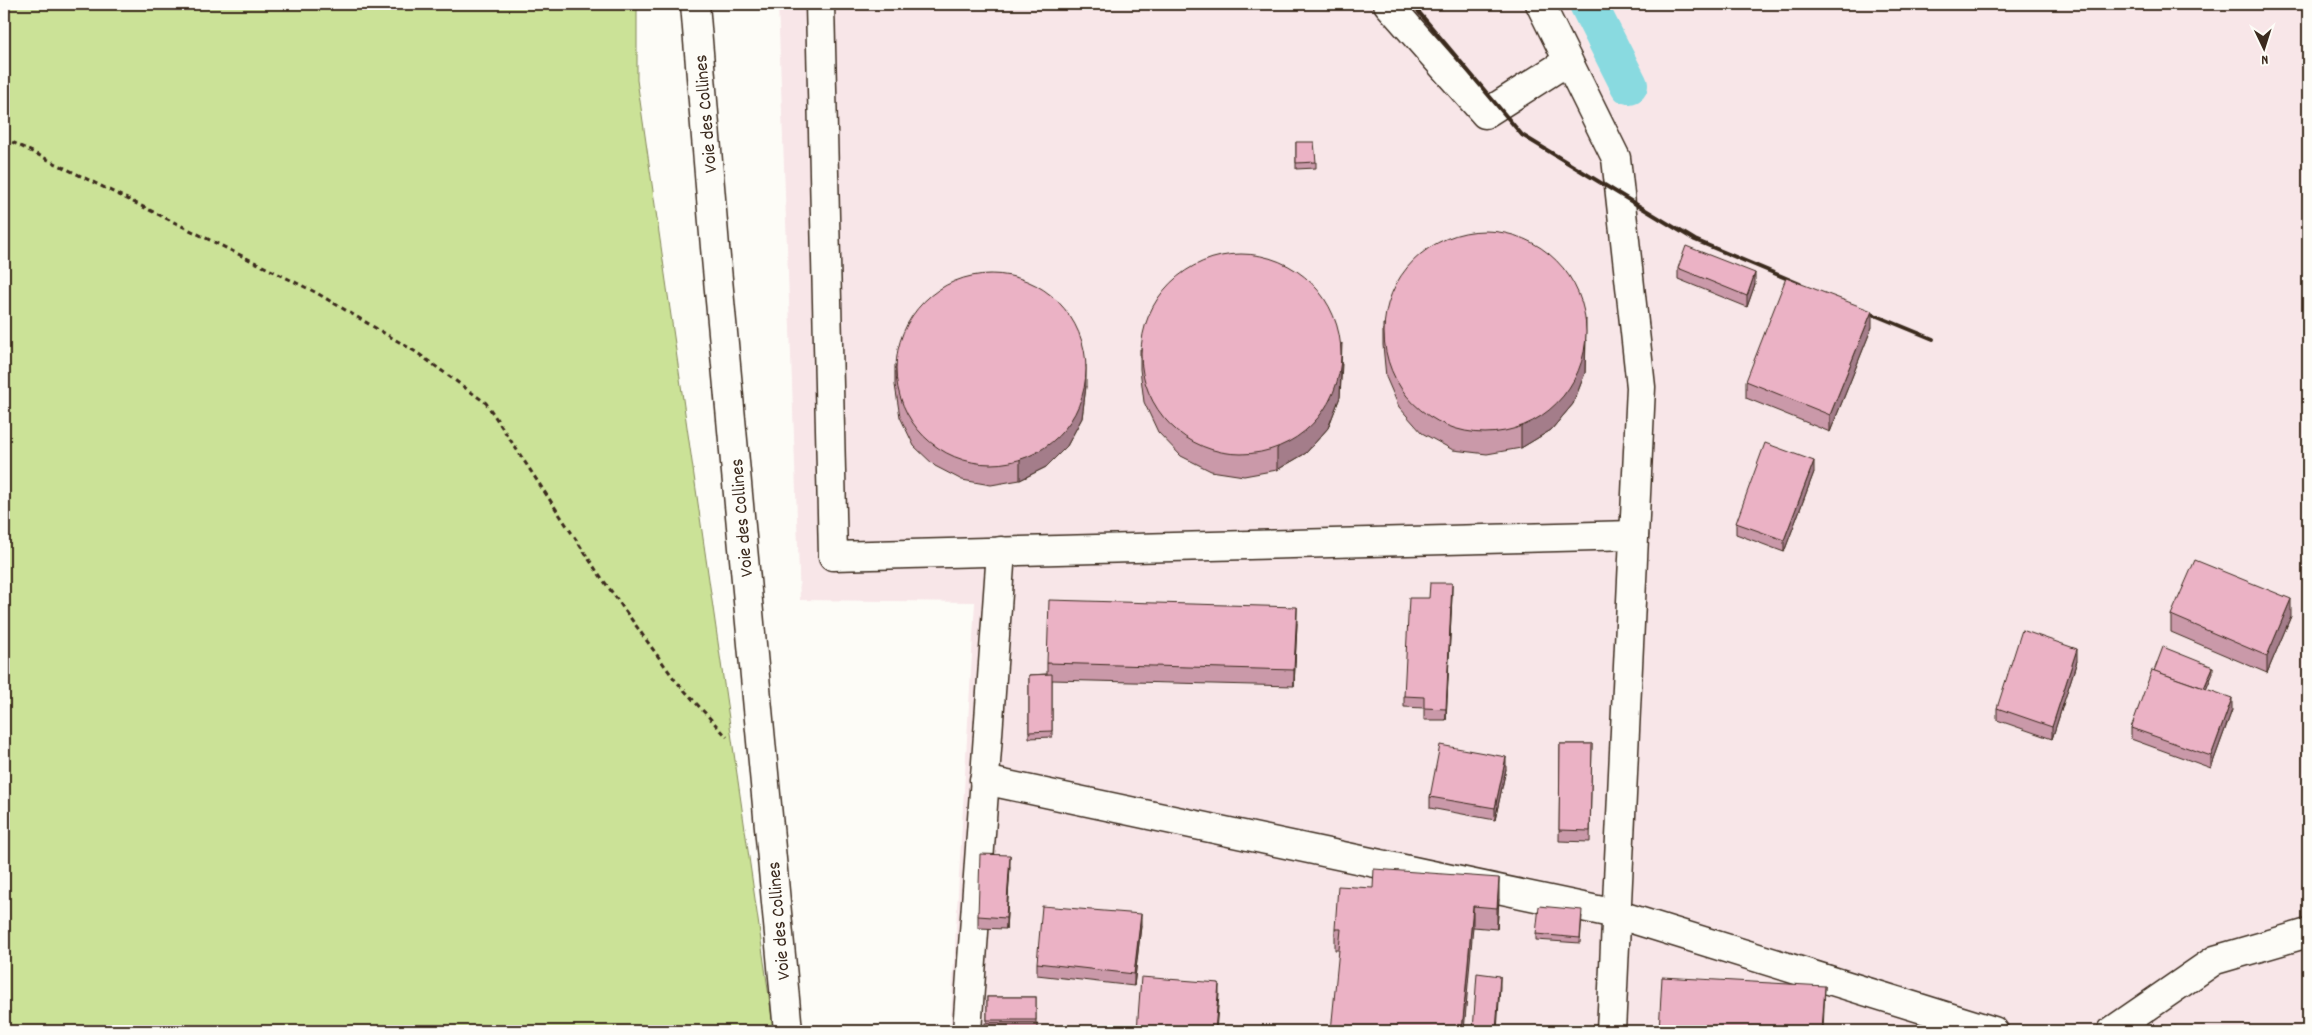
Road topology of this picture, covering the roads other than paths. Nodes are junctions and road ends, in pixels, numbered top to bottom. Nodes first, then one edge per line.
1 (694, 4) edge
2 (820, 4) edge
3 (1388, 4) edge
4 (1540, 4) edge
5 (1568, 61) junction
6 (1634, 534) junction
7 (1001, 551) junction
8 (984, 780) junction
9 (1616, 914) junction
10 (2308, 933) edge
11 (788, 1031) edge
12 (967, 1031) edge
13 (1611, 1031) edge
14 (1994, 1031) edge
15 (2112, 1031) edge

1 - 11 street, Voie des Collines
2 - 7 street
3 - 5 street
4 - 5 street
5 - 6 street
6 - 7 street
6 - 9 street
7 - 8 street
8 - 9 street
8 - 12 street
9 - 13 street
9 - 14 street
10 - 15 street

